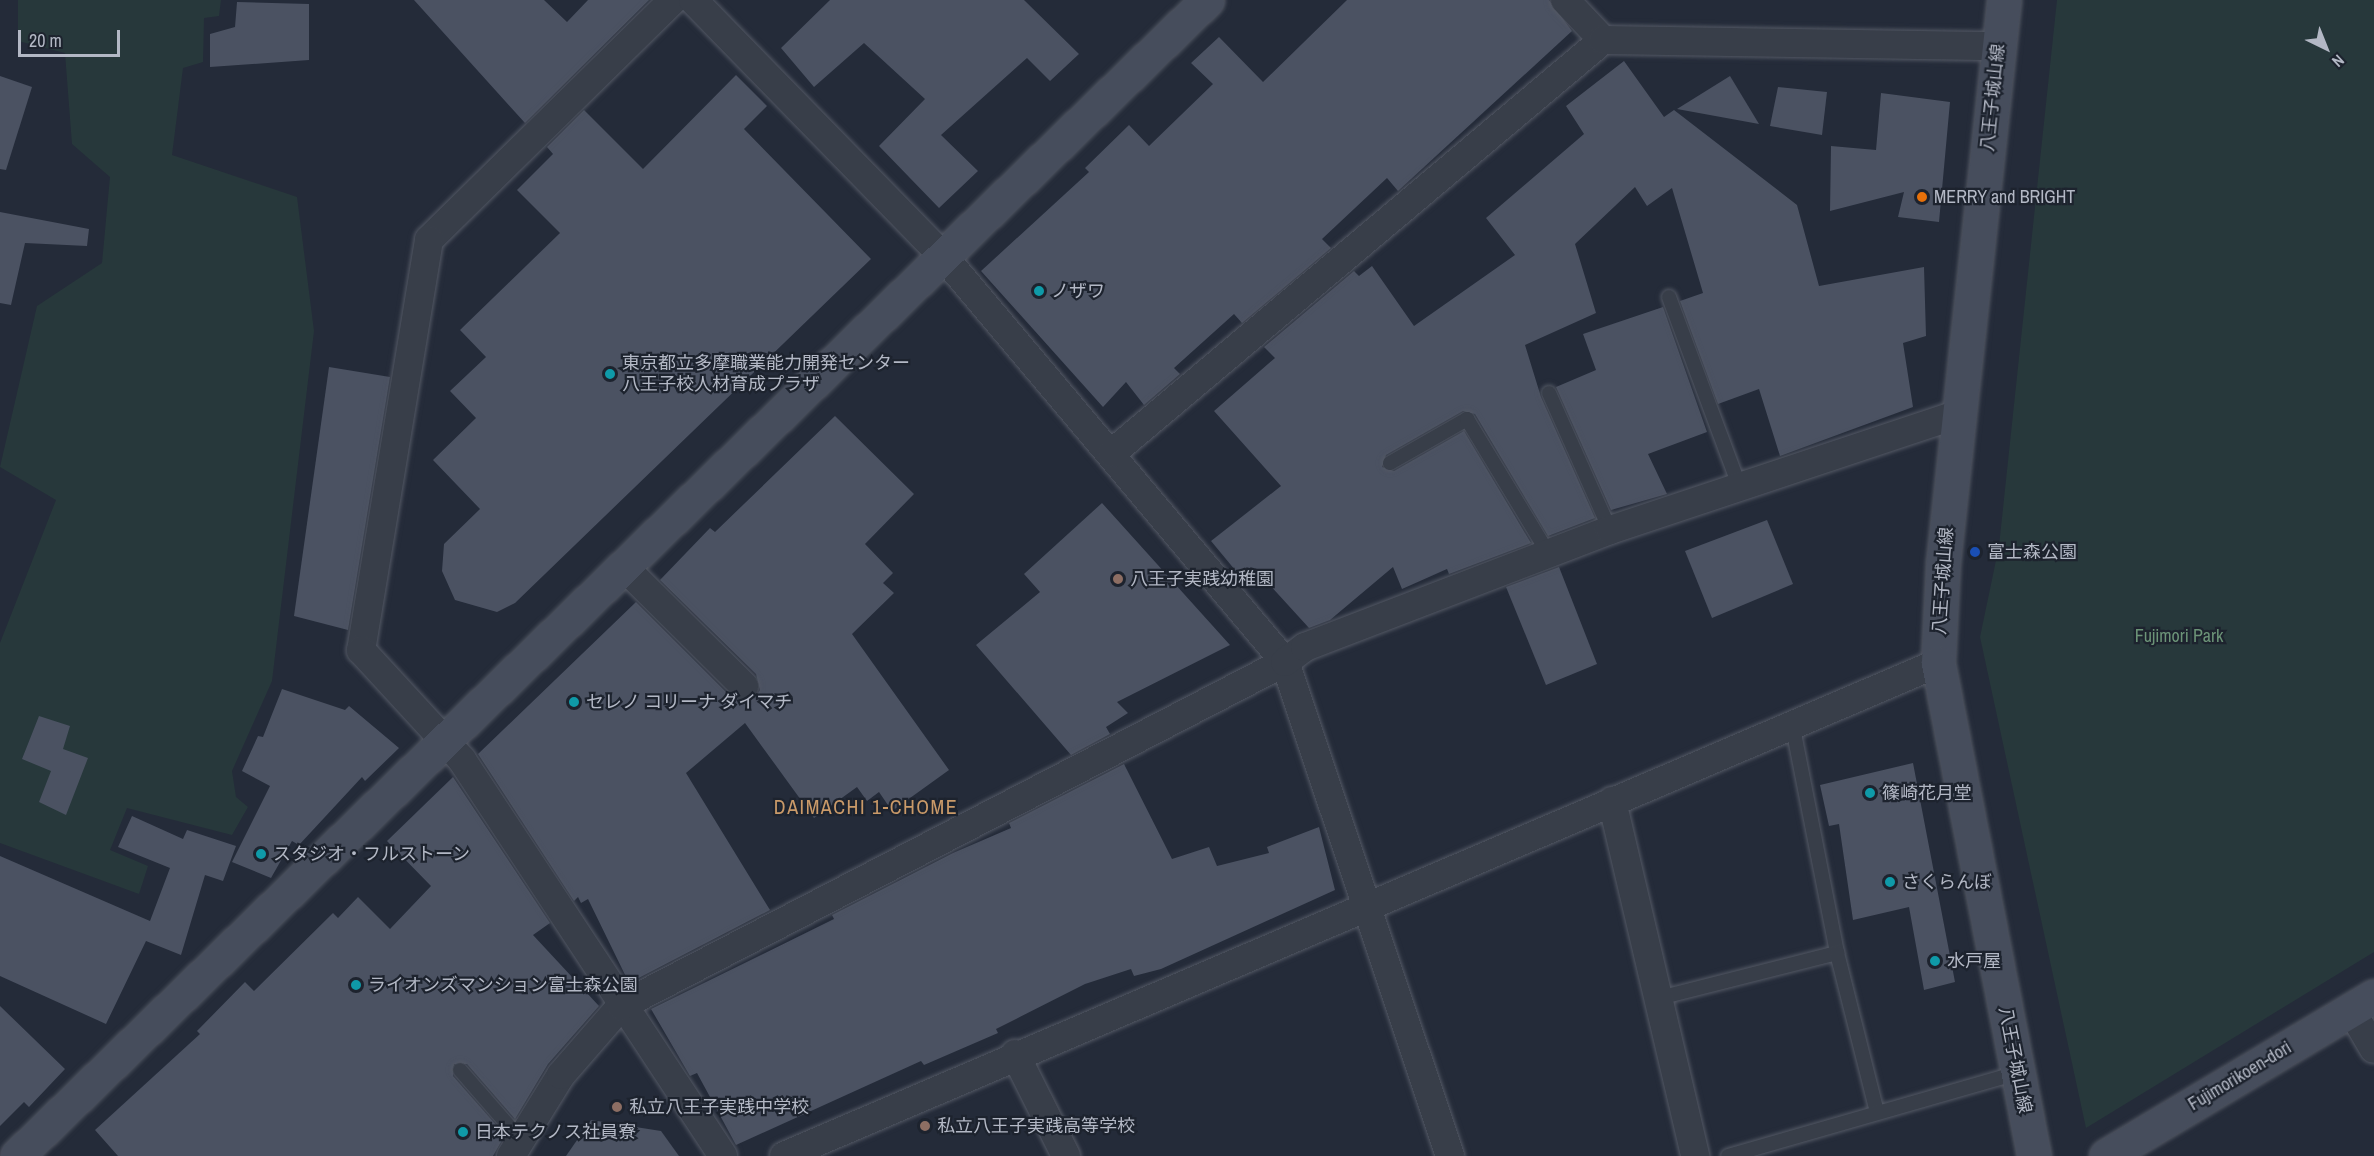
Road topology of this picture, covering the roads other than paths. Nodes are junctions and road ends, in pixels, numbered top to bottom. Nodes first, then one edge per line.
1 (674, 0) edge
2 (693, 0) edge
3 (1207, 0) edge
4 (1565, 0) edge
5 (2004, 0) edge
6 (1603, 40) junction
7 (1999, 46) junction
8 (944, 257) junction
9 (1669, 297) dead end
10 (1549, 393) dead end
11 (1958, 414) junction
12 (1112, 453) junction
13 (1390, 463) dead end
14 (1740, 488) junction
15 (1610, 530) junction
16 (1548, 553) junction
17 (625, 568) junction
18 (1286, 662) junction
19 (1938, 663) junction
20 (744, 686) dead end
21 (1792, 723) junction
22 (447, 741) junction
23 (1612, 801) junction
24 (1367, 904) junction
25 (1837, 953) junction
26 (1659, 998) junction
27 (2363, 1003) edge
28 (621, 1006) junction
29 (2374, 1049) edge
30 (1014, 1054) junction
31 (460, 1070) dead end
32 (2017, 1073) junction
33 (1877, 1112) junction
34 (516, 1148) edge
35 (16, 1156) edge
36 (723, 1156) edge
37 (784, 1156) edge
38 (1066, 1156) edge
39 (1450, 1156) edge
40 (1695, 1156) edge
41 (1728, 1156) edge
42 (2034, 1156) edge
43 (2106, 1156) edge

1 - 22 street
2 - 8 street
3 - 8 street
4 - 6 street
5 - 7 street, 八王子城山線
6 - 7 street
6 - 12 street
7 - 11 street, 八王子城山線
8 - 12 street
8 - 17 street
9 - 14 lane
10 - 15 lane
11 - 14 street
11 - 19 street, 八王子城山線
12 - 18 street
13 - 16 lane
14 - 15 street
15 - 16 street
16 - 18 street
17 - 20 street
17 - 22 street
18 - 24 street
18 - 28 street
19 - 21 street
19 - 32 street, 八王子城山線
21 - 23 street
21 - 25 lane
22 - 28 street
22 - 35 street
23 - 24 street
23 - 26 street
24 - 30 street
24 - 39 street
25 - 26 lane
25 - 33 lane
26 - 40 street
27 - 29 street
27 - 43 street, Fujimorikoen-dori
28 - 34 street
28 - 36 street
30 - 37 street
30 - 38 street
31 - 34 lane
32 - 33 lane
32 - 42 street, 八王子城山線
33 - 41 lane

